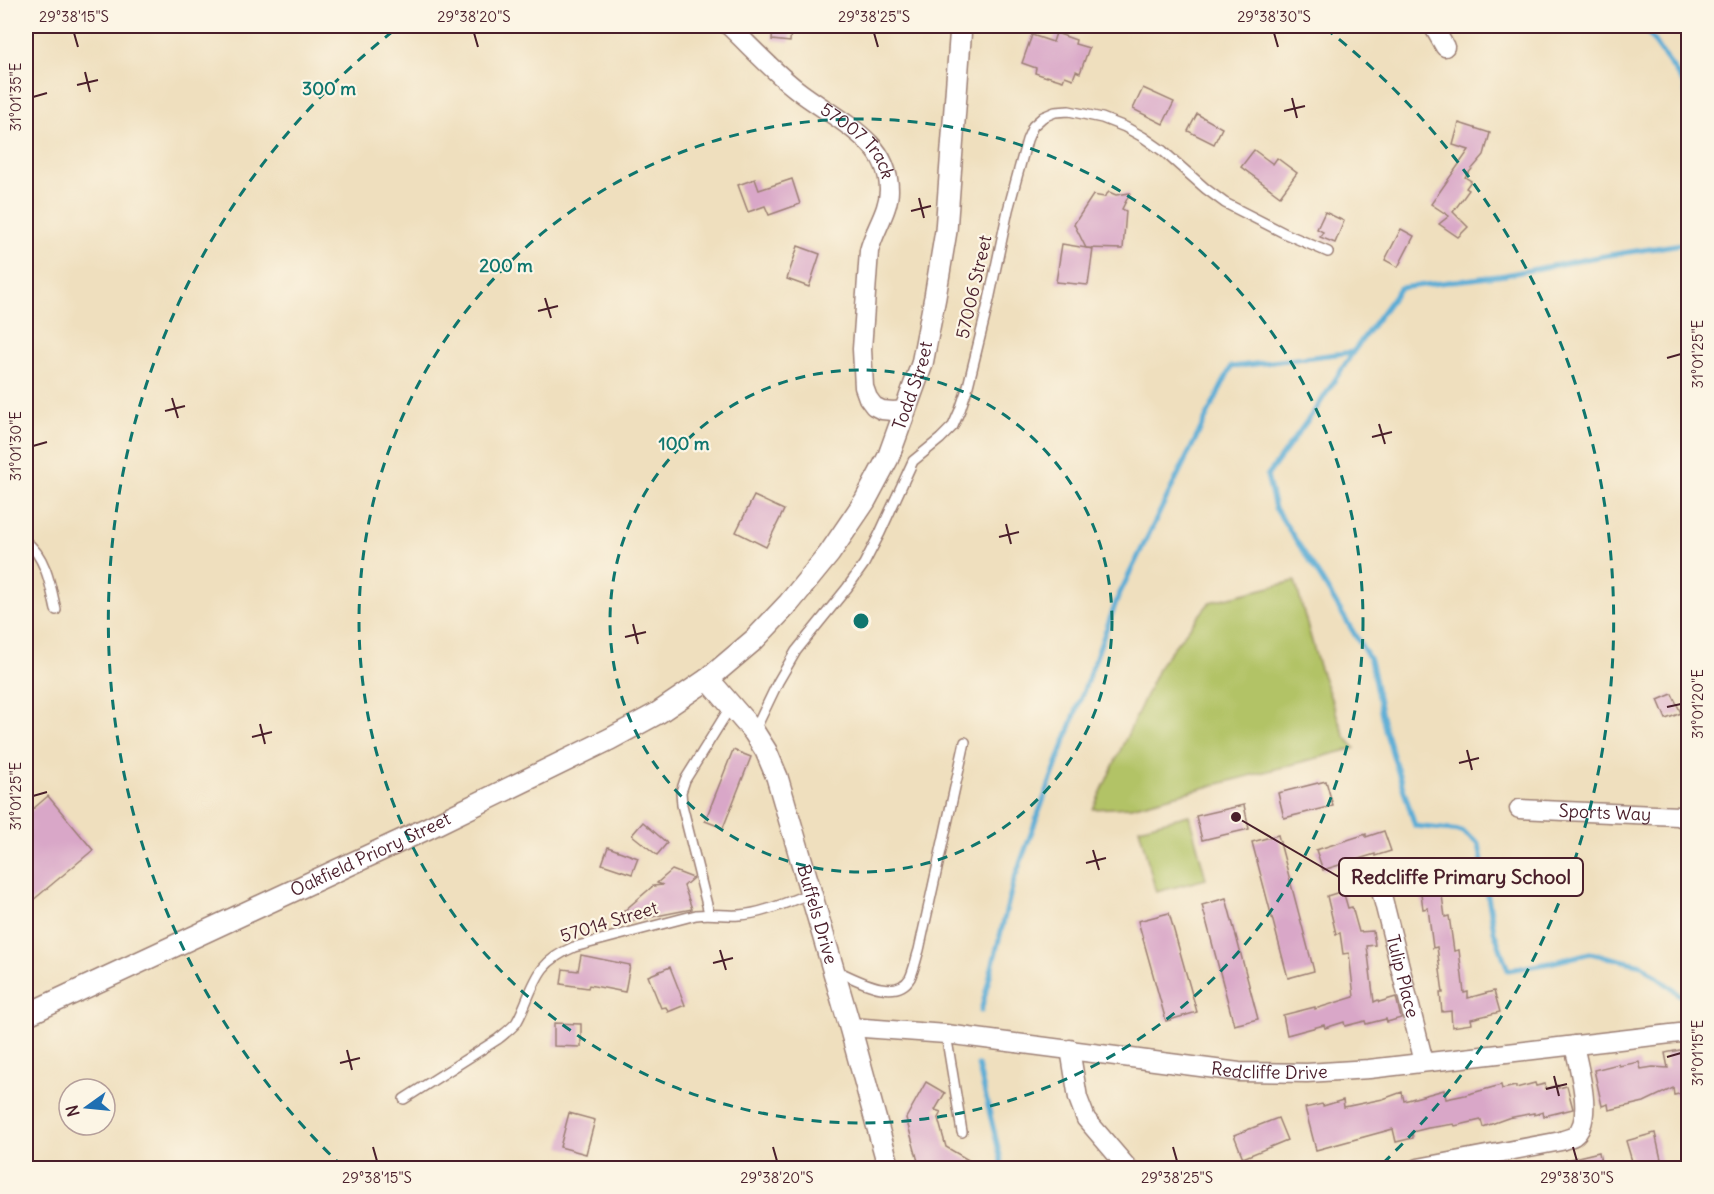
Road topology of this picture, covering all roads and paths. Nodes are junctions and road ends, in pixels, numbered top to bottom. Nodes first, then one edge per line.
1 (729, 26) edge
2 (962, 26) edge
3 (1433, 26) edge
4 (1445, 47) dead end
5 (1328, 252) dead end
6 (906, 410) junction
7 (26, 542) edge
8 (56, 610) dead end
9 (708, 679) junction
10 (731, 706) junction
11 (754, 732) junction
12 (965, 742) dead end
13 (1519, 809) dead end
14 (1689, 820) edge
15 (1381, 891) dead end
16 (811, 893) junction
17 (709, 913) junction
18 (833, 969) junction
19 (28, 1010) edge
20 (849, 1027) junction
21 (1689, 1032) edge
22 (946, 1034) junction
23 (1574, 1045) junction
24 (1070, 1049) junction
25 (1424, 1062) junction
26 (404, 1099) dead end
27 (962, 1132) dead end
28 (889, 1168) edge
29 (1128, 1168) edge
30 (1418, 1168) edge

1 - 6 street, 57007 Track
2 - 6 street, Todd Street
3 - 4 street
5 - 11 lane, 57006 Street
6 - 9 street, Todd Street
7 - 8 lane
9 - 10 street, Buffels Drive
9 - 19 street, Oakfield Priory Street
10 - 11 street, Buffels Drive
10 - 17 lane
11 - 16 street, Buffels Drive
12 - 18 lane
13 - 14 street, Sports Way
15 - 25 street, Tulip Place
16 - 17 lane, 57014 Street
16 - 18 street, Buffels Drive
17 - 26 lane, 57014 Street
18 - 20 street, Buffels Drive
20 - 22 street, Redcliffe Drive
20 - 28 street, Buffels Drive
21 - 23 street, Redcliffe Drive
22 - 24 street, Redcliffe Drive
22 - 27 lane
23 - 25 street, Redcliffe Drive
23 - 30 street
24 - 25 street, Redcliffe Drive
24 - 29 street

